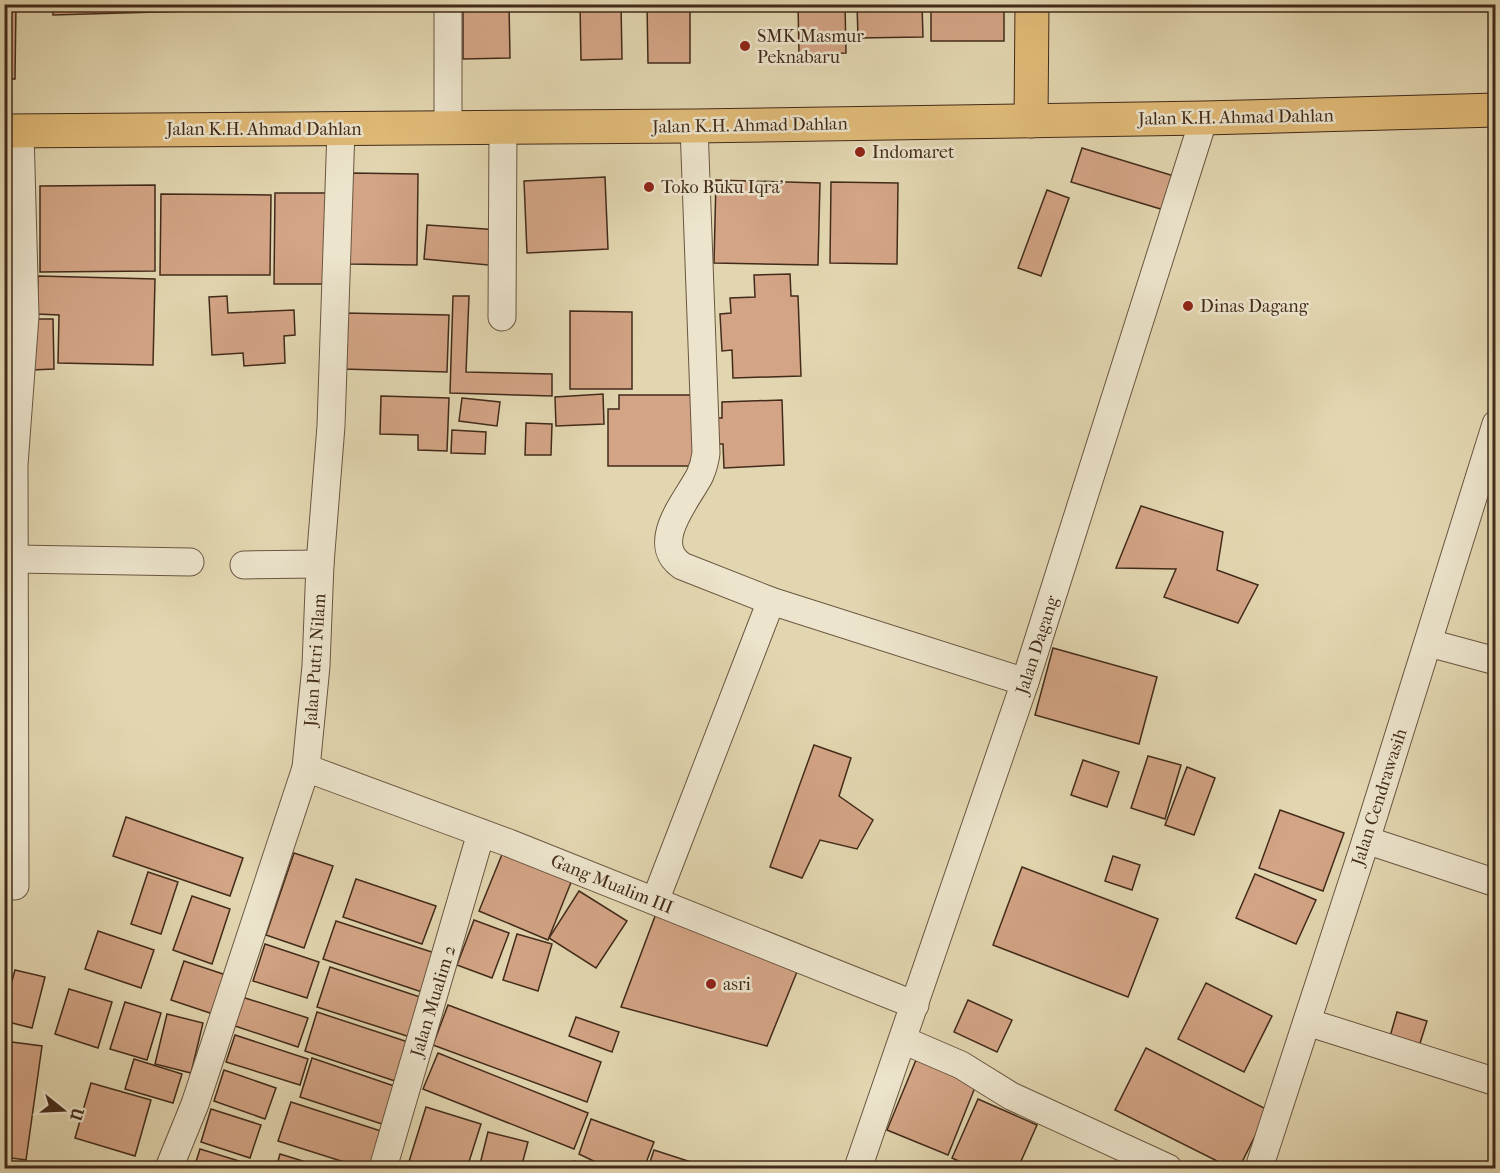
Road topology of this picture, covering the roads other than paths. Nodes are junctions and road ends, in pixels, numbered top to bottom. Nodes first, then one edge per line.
1 (448, 4) edge
2 (1032, 4) edge
3 (1496, 110) edge
4 (1204, 118) junction
5 (1031, 121) junction
6 (694, 126) junction
7 (448, 127) junction
8 (503, 127) junction
9 (341, 129) junction
10 (12, 131) edge
11 (502, 317) dead end
12 (1496, 424) edge
13 (9, 465) edge
14 (16, 559) junction
15 (190, 561) dead end
16 (320, 564) junction
17 (244, 565) dead end
18 (771, 600) junction
19 (1429, 643) junction
20 (1496, 661) edge
21 (1025, 682) junction
22 (306, 768) junction
23 (481, 833) junction
24 (1366, 840) junction
25 (4, 883) edge
26 (1496, 883) edge
27 (655, 901) junction
28 (915, 1005) junction
29 (1307, 1022) junction
30 (903, 1040) junction
31 (1496, 1082) edge
32 (169, 1168) edge
33 (383, 1168) edge
34 (858, 1168) edge
35 (1168, 1168) edge
36 (1259, 1168) edge

1 - 7 street
2 - 5 main road
3 - 4 main road, Jalan K.H. Ahmad Dahlan
4 - 5 main road, Jalan K.H. Ahmad Dahlan
4 - 21 street, Jalan Dagang
5 - 6 main road, Jalan K.H. Ahmad Dahlan
6 - 8 main road, Jalan K.H. Ahmad Dahlan
6 - 18 street
7 - 8 main road, Jalan K.H. Ahmad Dahlan
7 - 9 main road, Jalan K.H. Ahmad Dahlan
8 - 11 street
9 - 10 main road, Jalan K.H. Ahmad Dahlan
9 - 16 street, Jalan Putri Nilam
10 - 13 street
12 - 19 street, Jalan Cendrawasih
13 - 14 street
14 - 15 street
14 - 25 street
16 - 17 street
16 - 22 street, Jalan Putri Nilam
18 - 21 street
18 - 27 street
19 - 20 street
19 - 24 street, Jalan Cendrawasih
21 - 28 street, Jalan Dagang
22 - 23 street, Gang Mualim III
22 - 32 street, Jalan Putri Nilam
23 - 27 street, Gang Mualim III
23 - 33 street, Jalan Mualim 2
24 - 26 street
24 - 29 street, Jalan Cendrawasih
27 - 28 street, Gang Mualim III
28 - 30 street, Jalan Dagang
29 - 31 street
29 - 36 street, Jalan Cendrawasih
30 - 34 street, Jalan Dagang
30 - 35 street

